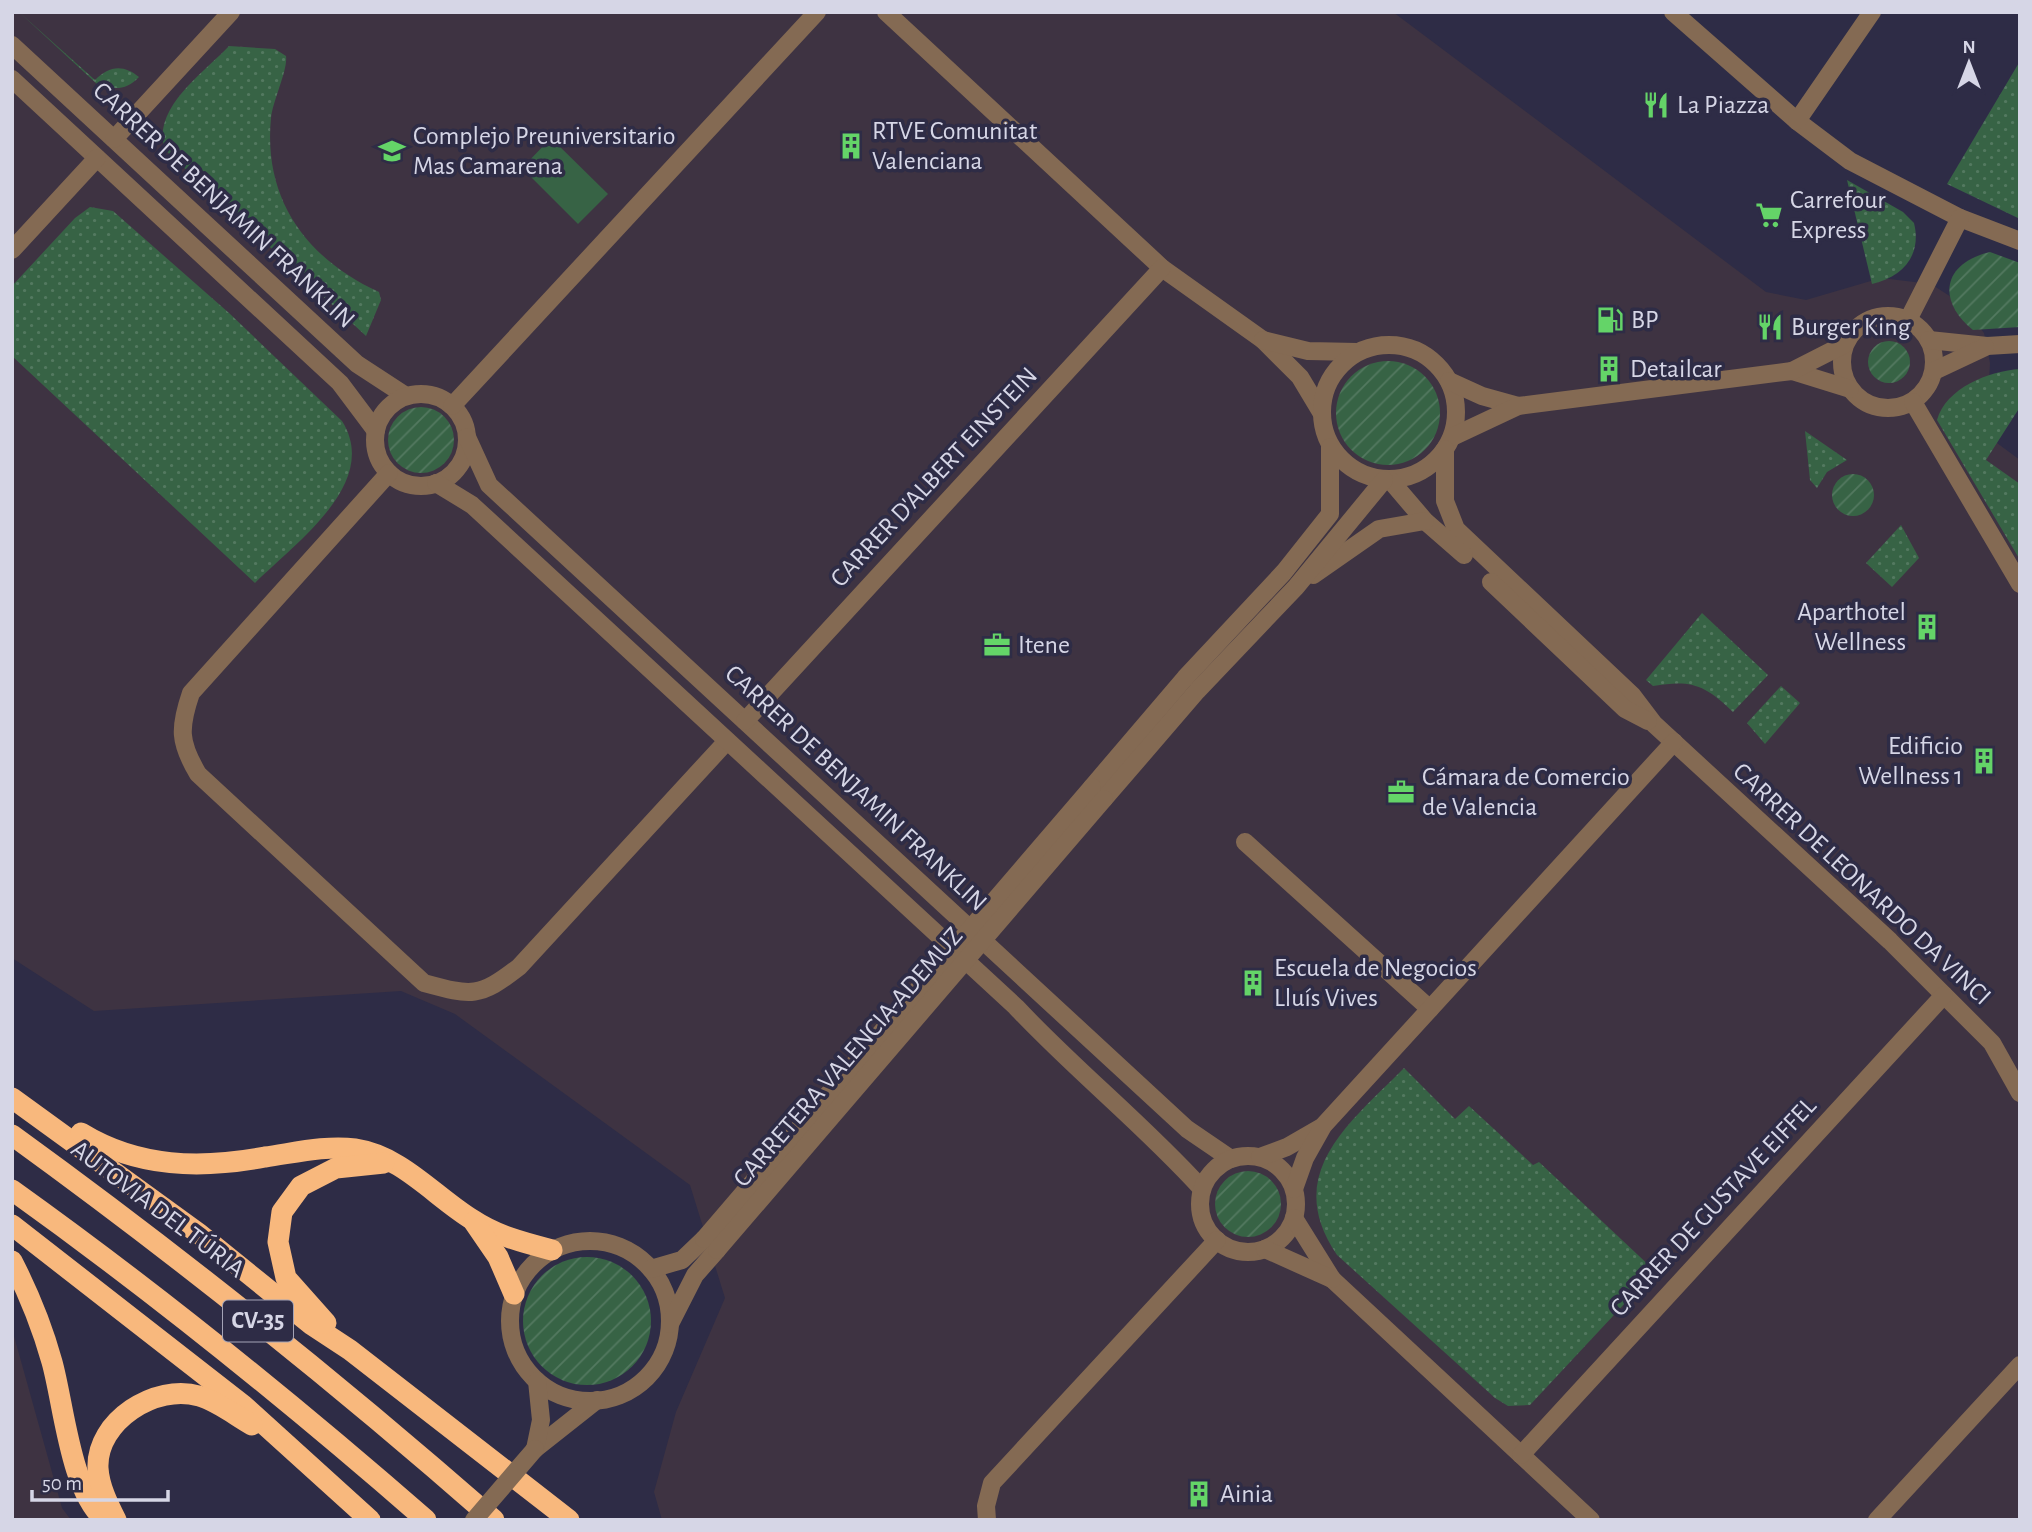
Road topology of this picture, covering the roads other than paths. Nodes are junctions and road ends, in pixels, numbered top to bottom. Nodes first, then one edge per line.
1 (231, 12) edge
2 (817, 12) edge
3 (886, 12) edge
4 (1673, 12) edge
5 (1872, 12) edge
6 (12, 46) edge
7 (12, 79) edge
8 (1797, 121) junction
9 (114, 139) junction
10 (97, 158) junction
11 (1960, 218) junction
12 (2020, 241) edge
13 (12, 250) edge
14 (1162, 268) junction
15 (1908, 320) junction
16 (1263, 340) junction
17 (1929, 340) junction
18 (1845, 344) junction
19 (2020, 344) edge
20 (1987, 346) junction
21 (1357, 352) junction
22 (1792, 371) junction
23 (1934, 371) junction
24 (1449, 381) junction
25 (1850, 389) junction
26 (406, 396) junction
27 (1913, 402) junction
28 (453, 405) junction
29 (1518, 405) junction
30 (1321, 412) junction
31 (376, 431) junction
32 (467, 437) junction
33 (1449, 443) junction
34 (1331, 447) junction
35 (389, 473) junction
36 (1387, 480) junction
37 (436, 483) junction
38 (1425, 521) junction
39 (2020, 584) edge
40 (1296, 587) junction
41 (745, 721) junction
42 (1654, 724) junction
43 (727, 741) junction
44 (1674, 742) junction
45 (1098, 793) junction
46 (1245, 842) dead end
47 (1944, 995) junction
48 (1430, 1009) junction
49 (2020, 1093) edge
50 (12, 1097) edge
51 (1323, 1126) junction
52 (12, 1135) edge
53 (1260, 1157) junction
54 (1231, 1159) junction
55 (390, 1163) junction
56 (1202, 1189) junction
57 (1294, 1189) junction
58 (12, 1190) edge
59 (1294, 1218) junction
60 (473, 1220) junction
61 (12, 1225) edge
62 (1217, 1240) junction
63 (710, 1245) junction
64 (1265, 1249) junction
65 (552, 1250) junction
66 (12, 1261) edge
67 (651, 1269) junction
68 (1332, 1279) junction
69 (514, 1294) junction
70 (670, 1324) junction
71 (350, 1350) junction
72 (2020, 1365) edge
73 (537, 1381) junction
74 (597, 1400) junction
75 (535, 1449) junction
76 (1521, 1455) junction
77 (104, 1520) edge
78 (116, 1520) edge
79 (359, 1520) edge
80 (370, 1520) edge
81 (426, 1520) edge
82 (474, 1520) edge
83 (494, 1520) edge
84 (569, 1520) edge
85 (987, 1520) edge
86 (1591, 1520) edge
87 (1877, 1520) edge

1 - 9 street
2 - 28 street
3 - 14 street
4 - 8 street
5 - 8 street
6 - 9 street, CARRER DE BENJAMIN FRANKLIN
7 - 10 street, CARRER DE BENJAMIN FRANKLIN
8 - 11 street
9 - 26 street, CARRER DE BENJAMIN FRANKLIN
10 - 13 street
10 - 31 street, CARRER DE BENJAMIN FRANKLIN
11 - 12 street
11 - 15 street
14 - 16 street
14 - 41 street, CARRER D'ALBERT EINSTEIN
15 - 17 street
15 - 18 street
16 - 21 street
16 - 30 street
17 - 20 street
17 - 23 street
18 - 22 street
18 - 25 street
19 - 20 street
20 - 23 street
21 - 24 street
21 - 30 street
22 - 25 street
22 - 29 street
23 - 27 street
24 - 29 street
24 - 33 street
25 - 27 street
26 - 28 street
26 - 31 street
27 - 39 street
28 - 32 street
29 - 33 street
30 - 34 street
31 - 35 street
32 - 37 street
32 - 41 street, CARRER DE BENJAMIN FRANKLIN
33 - 36 street
33 - 42 street, CARRER DE LEONARDO DA VINCI
34 - 36 street
34 - 45 street
35 - 37 street
35 - 43 street
36 - 38 street, CARRER DE LEONARDO DA VINCI
36 - 40 street
37 - 43 street, CARRER DE BENJAMIN FRANKLIN
38 - 40 street
38 - 42 street, CARRER DE LEONARDO DA VINCI
40 - 45 street
41 - 54 street, CARRER DE BENJAMIN FRANKLIN
42 - 44 street, CARRER DE LEONARDO DA VINCI
43 - 56 street, CARRER DE BENJAMIN FRANKLIN
44 - 47 street, CARRER DE LEONARDO DA VINCI
44 - 48 street
45 - 63 street, CARRETERA VALENCIA-ADEMUZ, bridge
46 - 48 street
47 - 49 street, CARRER DE LEONARDO DA VINCI
47 - 76 street, CARRER DE GUSTAVE EIFFEL
48 - 51 street
50 - 55 highway
50 - 71 highway
51 - 53 street
51 - 57 street
52 - 83 highway, AUTOVIA DEL TÚRIA / CV-35
53 - 54 street
53 - 57 street
54 - 56 street
55 - 60 highway
55 - 71 highway
56 - 62 street
57 - 59 street
58 - 81 highway, CV-35
59 - 64 street
59 - 68 street
60 - 65 highway
60 - 69 highway
61 - 80 highway
62 - 64 street
62 - 85 street
63 - 67 street, CARRETERA VALENCIA-ADEMUZ
63 - 70 street, CARRETERA VALENCIA-ADEMUZ
64 - 68 street
65 - 67 street
65 - 69 street
66 - 77 highway
67 - 70 street
68 - 76 street
69 - 73 street
70 - 74 street
71 - 84 highway
72 - 87 street
73 - 74 street
73 - 75 street
74 - 75 street
75 - 82 street, bridge
76 - 86 street
78 - 79 highway

